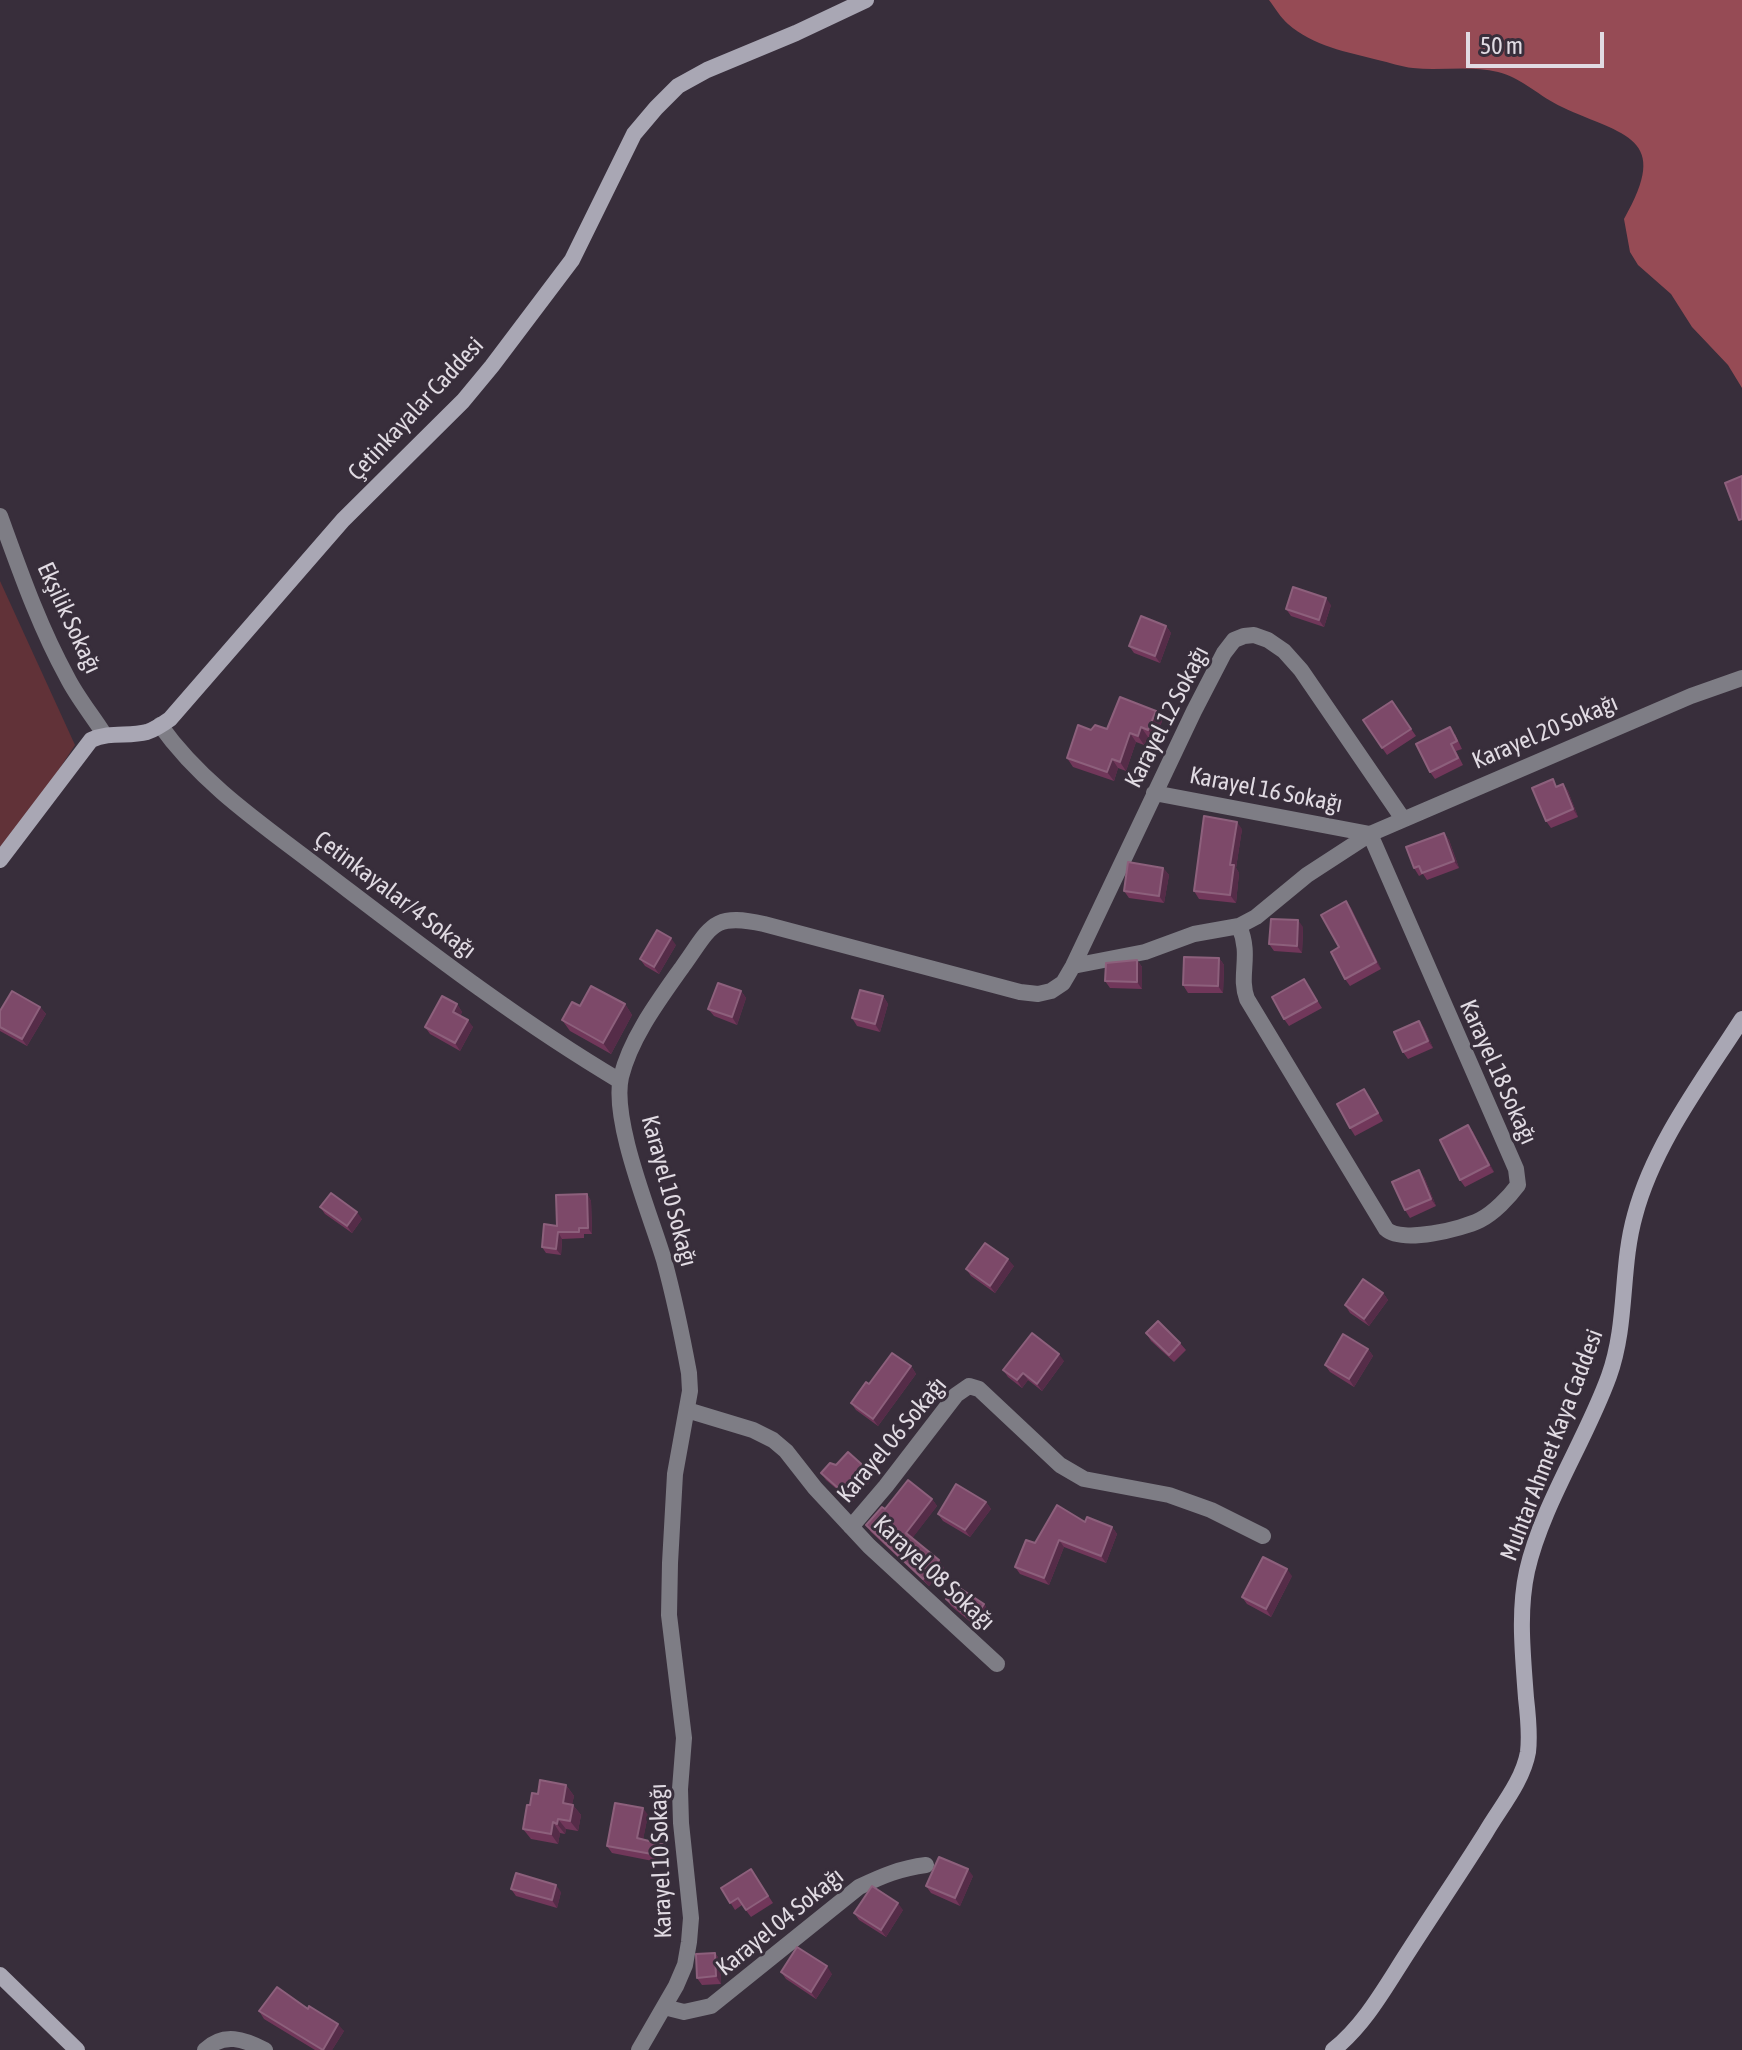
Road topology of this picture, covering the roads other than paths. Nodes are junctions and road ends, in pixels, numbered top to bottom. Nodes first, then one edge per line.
1 (866, 0) edge
2 (0, 516) edge
3 (1742, 678) edge
4 (160, 725) junction
5 (104, 734) junction
6 (1154, 793) junction
7 (1403, 819) junction
8 (1370, 834) junction
9 (0, 860) edge
10 (1239, 926) junction
11 (1073, 966) junction
12 (1742, 1019) edge
13 (620, 1081) junction
14 (687, 1410) junction
15 (851, 1527) junction
16 (1263, 1536) dead end
17 (997, 1664) dead end
18 (926, 1865) dead end
19 (0, 1975) edge
20 (664, 2007) junction
21 (77, 2050) edge
22 (205, 2050) edge
23 (265, 2050) edge
24 (639, 2050) edge
25 (1333, 2050) edge

1 - 4 street, Çetinkayalar Caddesi
2 - 5 street, Ekşilik Sokağı
3 - 7 street, Karayel 20 Sokağı
4 - 5 street, Çetinkayalar Caddesi
4 - 13 street, Çetinkayalar/4 Sokağı
5 - 9 street
6 - 7 street, Karayel 12 Sokağı
6 - 8 street, Karayel 16 Sokağı
6 - 11 street, Karayel 12 Sokağı
7 - 8 street, Karayel 20 Sokağı
8 - 10 street
8 - 10 street, Karayel 18 Sokağı
10 - 11 street
11 - 13 street, Karayel 10 Sokağı
12 - 25 street, Muhtar Ahmet Kaya Caddesi
13 - 14 street, Karayel 10 Sokağı
14 - 15 street, Karayel 08 Sokağı
14 - 20 street, Karayel 10 Sokağı
15 - 16 street, Karayel 06 Sokağı
15 - 17 street, Karayel 08 Sokağı
18 - 20 street, Karayel 04 Sokağı
19 - 21 street
20 - 24 street, Karayel 10 Sokağı
22 - 23 street

